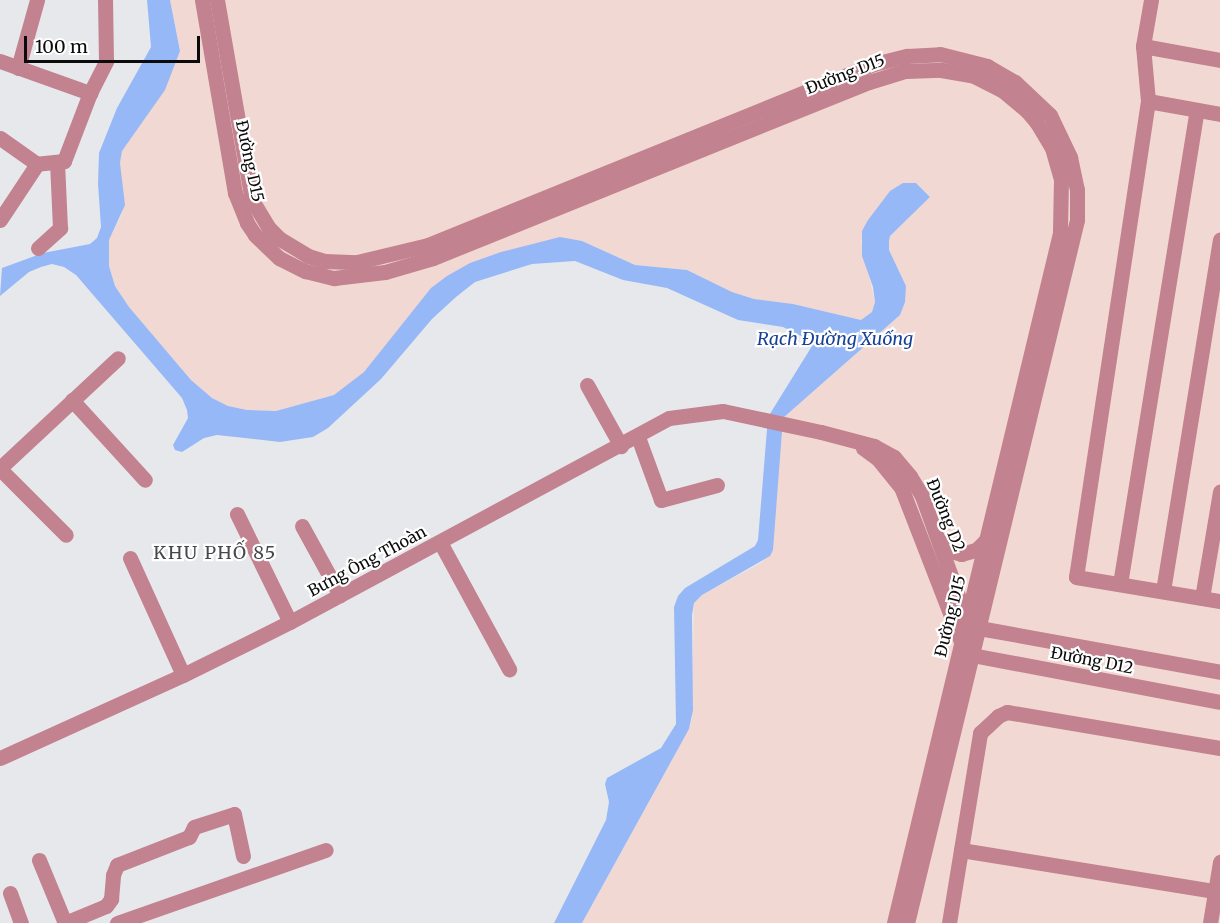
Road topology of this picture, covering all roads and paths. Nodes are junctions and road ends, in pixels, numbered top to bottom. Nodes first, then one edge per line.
1 (37, 0) edge
2 (105, 0) edge
3 (202, 0) edge
4 (217, 0) edge
5 (1151, 0) edge
6 (1143, 46) junction
7 (1220, 60) edge
8 (0, 61) edge
9 (18, 68) junction
10 (90, 93) junction
11 (1148, 101) junction
12 (1197, 110) junction
13 (1220, 114) edge
14 (746, 125) junction
15 (0, 138) edge
16 (57, 162) junction
17 (37, 164) junction
18 (0, 220) edge
19 (1220, 240) edge
20 (39, 248) dead end
21 (118, 358) dead end
22 (587, 386) dead end
23 (72, 400) junction
24 (821, 432) joint
25 (638, 437) junction
26 (853, 441) junction
27 (621, 446) junction
28 (0, 468) edge
29 (145, 480) dead end
30 (717, 485) dead end
31 (1220, 492) edge
32 (237, 514) dead end
33 (302, 526) dead end
34 (66, 535) dead end
35 (936, 536) junction
36 (987, 539) junction
37 (440, 542) junction
38 (130, 558) dead end
39 (1120, 584) junction
40 (1163, 591) junction
41 (340, 596) junction
42 (1202, 598) junction
43 (1220, 601) edge
44 (290, 622) junction
45 (973, 624) junction
46 (967, 650) junction
47 (510, 669) dead end
48 (1220, 672) edge
49 (183, 675) junction
50 (1220, 702) edge
51 (1220, 748) edge
52 (0, 758) edge
53 (326, 849) dead end
54 (961, 850) junction
55 (243, 856) dead end
56 (39, 860) dead end
57 (1220, 862) edge
58 (1215, 891) junction
59 (10, 893) dead end
60 (21, 923) edge
61 (65, 923) edge
62 (117, 923) edge
63 (894, 923) edge
64 (907, 923) edge
65 (949, 923) edge
66 (1210, 923) edge

1 - 9 street
2 - 10 street
3 - 14 street, Đường D15
4 - 14 street, Đường D15
5 - 6 street
6 - 7 street
6 - 11 street
8 - 9 street
9 - 10 street
10 - 16 street
11 - 12 street
11 - 39 street
12 - 13 street
12 - 39 street
14 - 36 street, Đường D15
14 - 45 street, Đường D15
15 - 17 street
16 - 17 street
16 - 20 street
17 - 18 street
19 - 40 street
21 - 23 street
22 - 27 street
23 - 28 street
23 - 29 street
24 - 25 street, Bưng Ông Thoàn
24 - 26 street, Đường D2
25 - 27 street, Bưng Ông Thoàn
25 - 30 street
26 - 35 street, Đường D2
26 - 46 street, Đường D2
27 - 37 street, Bưng Ông Thoàn
28 - 34 street
31 - 42 street
32 - 44 street
33 - 41 street
35 - 36 street
35 - 45 street, Đường D2
36 - 45 street, Đường D15
37 - 41 street, Bưng Ông Thoàn
37 - 47 street
38 - 49 street
39 - 40 street
40 - 42 street
41 - 44 street, Bưng Ông Thoàn
42 - 43 street
44 - 49 street, Bưng Ông Thoàn
45 - 46 street, Đường D15
45 - 48 street, Đường D12
46 - 50 street, Đường D12
46 - 63 street, Đường D15
46 - 64 street, Đường D15
49 - 52 street, Bưng Ông Thoàn
51 - 54 street
53 - 62 street
54 - 58 street
54 - 65 street
55 - 61 street
56 - 61 street
57 - 58 street
58 - 66 street
59 - 60 street

